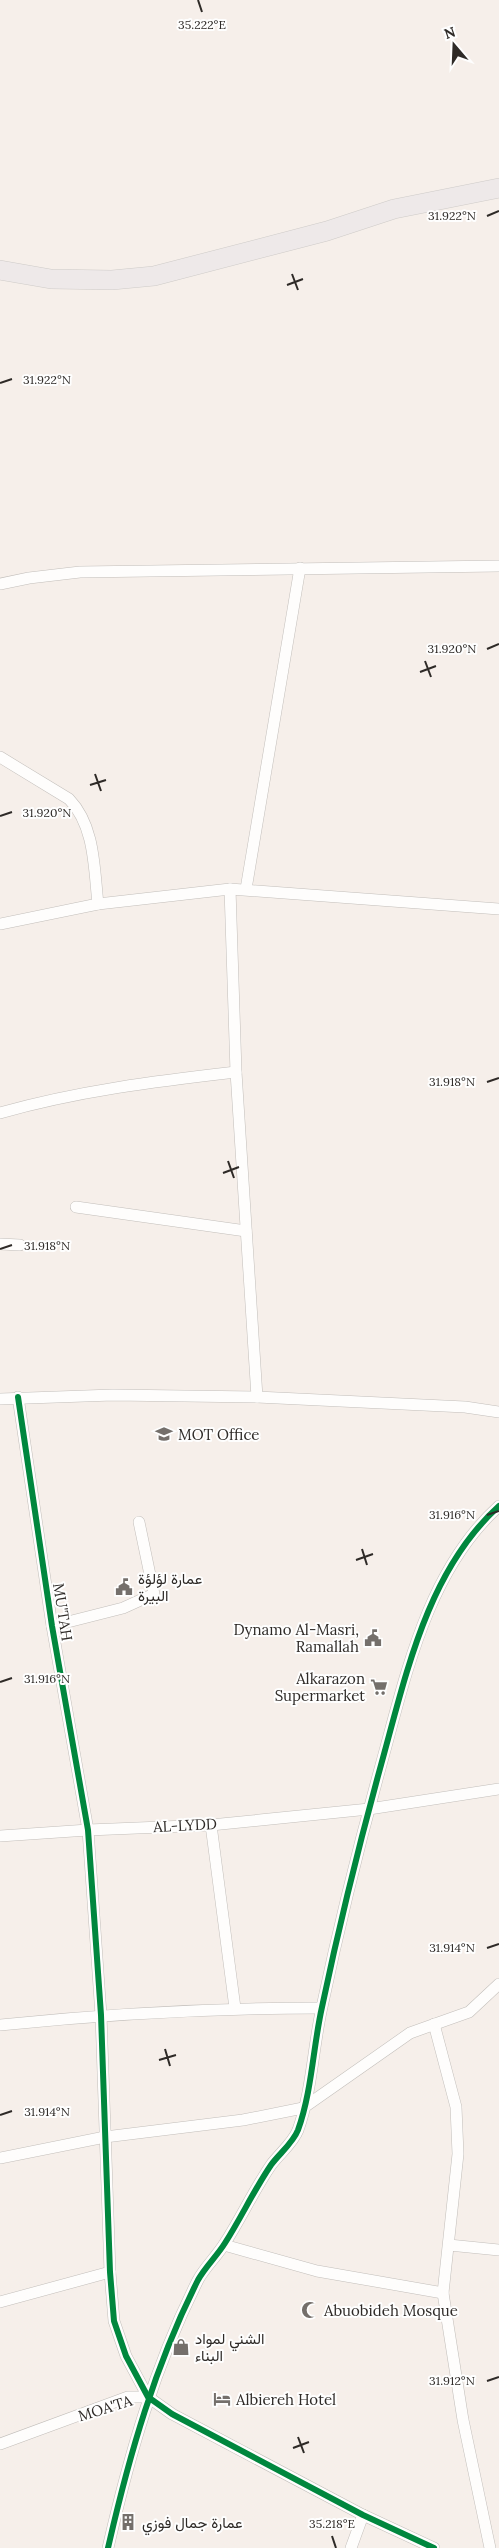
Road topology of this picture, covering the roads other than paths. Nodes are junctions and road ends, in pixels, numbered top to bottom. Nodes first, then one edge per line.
1 (499, 188) edge
2 (499, 199) edge
3 (0, 270) edge
4 (0, 280) edge
5 (499, 566) edge
6 (300, 568) junction
7 (0, 584) edge
8 (0, 757) edge
9 (230, 889) junction
10 (246, 889) junction
11 (98, 904) junction
12 (499, 909) edge
13 (0, 924) edge
14 (236, 1072) junction
15 (0, 1113) edge
16 (76, 1207) dead end
17 (246, 1231) junction
18 (0, 1244) edge
19 (20, 1245) dead end
20 (18, 1397) junction
21 (257, 1397) junction
22 (0, 1399) edge
23 (499, 1412) edge
24 (499, 1506) edge
25 (139, 1522) dead end
26 (52, 1626) junction
27 (499, 1789) edge
28 (369, 1809) junction
29 (211, 1825) junction
30 (88, 1830) junction
31 (0, 1836) edge
32 (499, 1984) edge
33 (235, 2008) junction
34 (322, 2008) junction
35 (100, 2015) junction
36 (434, 2024) junction
37 (0, 2025) edge
38 (303, 2108) junction
39 (105, 2137) junction
40 (0, 2158) edge
41 (224, 2245) junction
42 (449, 2245) junction
43 (499, 2250) edge
44 (110, 2272) junction
45 (443, 2293) junction
46 (0, 2302) edge
47 (148, 2397) junction
48 (0, 2444) edge
49 (363, 2515) junction
50 (108, 2548) edge
51 (351, 2548) edge
52 (434, 2548) edge
53 (490, 2548) edge

1 - 3 main road
2 - 4 main road
5 - 6 street
6 - 7 street
6 - 10 street
8 - 11 street
9 - 10 street
9 - 11 street
9 - 14 street
10 - 12 street
11 - 13 street
14 - 15 street
14 - 17 street
16 - 17 street
17 - 21 street
18 - 19 street
20 - 21 street
20 - 22 street
20 - 26 street, MU'TAH
21 - 23 street
24 - 28 street
25 - 26 street
26 - 30 street, MU'TAH
27 - 28 street, AL-LYDD
28 - 29 street, AL-LYDD
28 - 34 street
29 - 30 street, AL-LYDD
29 - 33 street
30 - 31 street, AL-LYDD
30 - 35 street, MU'TAH
32 - 36 street
33 - 34 street
33 - 35 street
34 - 38 street
35 - 37 street
35 - 39 street, MOA'TA
36 - 38 street
36 - 42 street
38 - 39 street
38 - 41 street
39 - 40 street
39 - 44 street, MOA'TA
41 - 45 street
41 - 47 street
42 - 43 street
42 - 45 street
44 - 46 street
44 - 47 street, MOA'TA
45 - 53 street
47 - 48 street, MOA'TA
47 - 49 street
47 - 50 street
49 - 51 street
49 - 52 street

